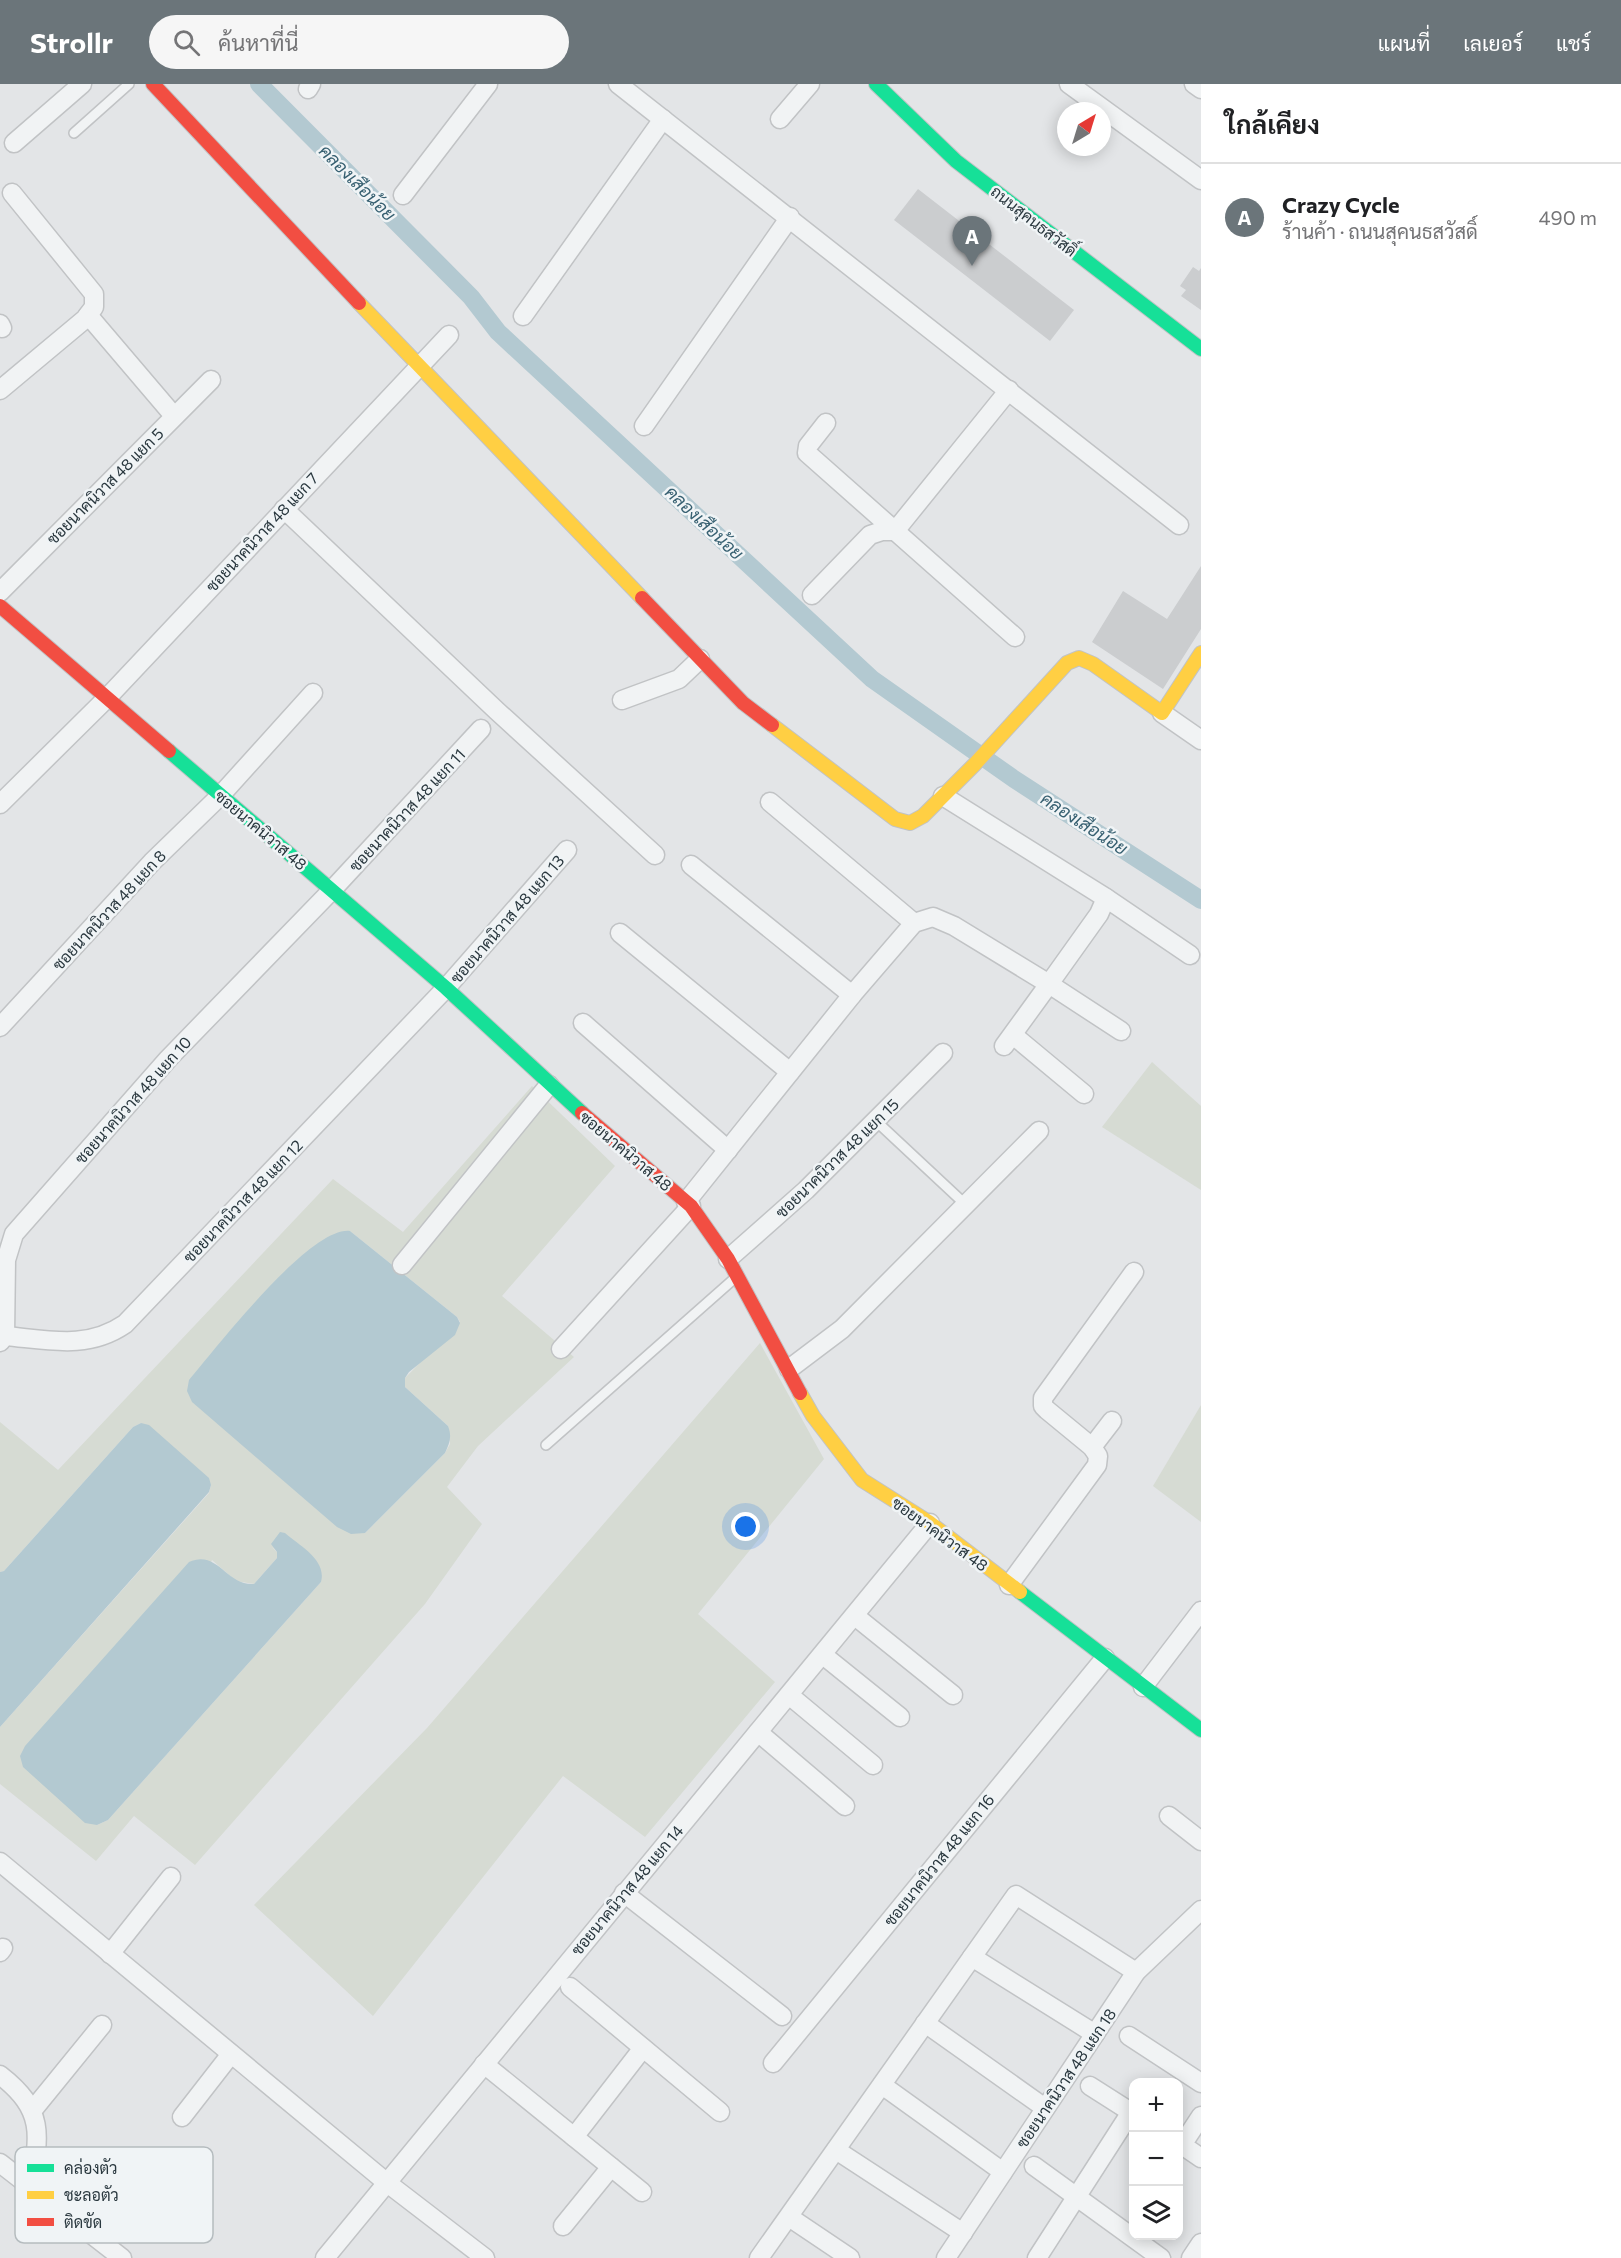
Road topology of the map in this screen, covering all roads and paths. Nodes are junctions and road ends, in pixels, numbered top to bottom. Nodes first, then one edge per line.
1 (82, 84) edge
2 (129, 84) edge
3 (153, 84) edge
4 (488, 84) edge
5 (618, 84) edge
6 (810, 84) edge
7 (876, 84) edge
8 (1069, 84) edge
9 (1194, 84) edge
10 (1201, 89) edge
11 (663, 119) junction
12 (780, 119) dead end
13 (74, 133) dead end
14 (14, 143) dead end
15 (1201, 180) edge
16 (12, 193) dead end
17 (403, 195) dead end
18 (790, 217) junction
19 (88, 315) junction
20 (523, 315) dead end
21 (449, 335) dead end
22 (1201, 350) edge
23 (418, 366) junction
24 (211, 380) dead end
25 (0, 390) edge
26 (1009, 390) junction
27 (174, 416) junction
28 (826, 423) dead end
29 (644, 426) dead end
30 (284, 509) junction
31 (1179, 525) dead end
32 (895, 531) junction
33 (0, 592) edge
34 (812, 595) dead end
35 (0, 606) edge
36 (1014, 637) dead end
37 (1201, 653) edge
38 (700, 659) junction
39 (313, 693) dead end
40 (106, 699) junction
41 (622, 700) dead end
42 (1162, 713) junction
43 (481, 729) dead end
44 (1201, 740) edge
45 (220, 796) junction
46 (944, 796) junction
47 (770, 802) dead end
48 (0, 804) edge
49 (567, 850) dead end
50 (655, 855) dead end
51 (691, 865) dead end
52 (332, 890) junction
53 (1106, 898) junction
54 (914, 923) junction
55 (620, 933) dead end
56 (1190, 955) dead end
57 (1049, 984) junction
58 (446, 988) junction
59 (852, 995) junction
60 (583, 1023) dead end
61 (0, 1027) edge
62 (1122, 1031) dead end
63 (943, 1053) dead end
64 (790, 1072) junction
65 (549, 1085) junction
66 (1084, 1094) dead end
67 (876, 1121) junction
68 (1039, 1131) dead end
69 (728, 1149) junction
70 (688, 1204) junction
71 (966, 1205) junction
72 (728, 1259) junction
73 (402, 1265) dead end
74 (1134, 1272) dead end
75 (737, 1276) junction
76 (3, 1339) edge
77 (561, 1349) dead end
78 (789, 1369) junction
79 (1112, 1421) dead end
80 (546, 1445) dead end
81 (1092, 1447) junction
82 (930, 1523) junction
83 (1009, 1586) junction
84 (1201, 1611) edge
85 (855, 1616) junction
86 (823, 1654) junction
87 (1105, 1658) junction
88 (1143, 1687) junction
89 (789, 1695) junction
90 (953, 1695) dead end
91 (900, 1717) dead end
92 (1201, 1730) edge
93 (758, 1732) junction
94 (873, 1765) dead end
95 (845, 1806) dead end
96 (1169, 1816) dead end
97 (1201, 1841) edge
98 (0, 1862) edge
99 (171, 1877) dead end
100 (624, 1893) junction
101 (1201, 1910) edge
102 (110, 1954) junction
103 (972, 1958) junction
104 (1136, 1972) junction
105 (570, 1987) dead end
106 (782, 2016) dead end
107 (926, 2023) junction
108 (102, 2025) dead end
109 (1095, 2034) junction
110 (1129, 2036) dead end
111 (644, 2048) junction
112 (231, 2054) junction
113 (773, 2063) dead end
114 (484, 2064) junction
115 (0, 2075) edge
116 (1201, 2083) edge
117 (882, 2085) junction
118 (1090, 2086) dead end
119 (1045, 2108) junction
120 (32, 2111) junction
121 (1129, 2111) edge
122 (720, 2112) dead end
123 (1201, 2116) edge
124 (182, 2117) dead end
125 (1129, 2118) edge
126 (574, 2138) junction
127 (1183, 2140) edge
128 (1183, 2146) edge
129 (37, 2147) edge
130 (836, 2150) junction
131 (1201, 2158) edge
132 (0, 2163) edge
133 (1034, 2166) dead end
134 (611, 2167) junction
135 (1003, 2172) junction
136 (15, 2174) edge
137 (386, 2182) junction
138 (642, 2192) dead end
139 (1077, 2197) junction
140 (789, 2217) junction
141 (563, 2226) dead end
142 (963, 2233) junction
143 (103, 2243) edge
144 (1201, 2243) edge
145 (122, 2258) edge
146 (325, 2258) edge
147 (485, 2258) edge
148 (759, 2258) edge
149 (850, 2258) edge
150 (946, 2258) edge
151 (1037, 2258) edge
152 (1161, 2258) edge
153 (1191, 2258) edge

1 - 14 street
2 - 13 lane
3 - 23 street
4 - 17 street
5 - 11 street
6 - 12 street
7 - 22 street, ถนนสุคนธสวัสดิ์
8 - 15 street
9 - 10 street
11 - 18 street
11 - 20 street
16 - 19 street
18 - 26 street
18 - 29 street
19 - 25 street
19 - 27 street
21 - 23 street, ซอยนาคนิวาส 48 แยก 7
23 - 30 street, ซอยนาคนิวาส 48 แยก 7
23 - 38 street
24 - 27 street, ซอยนาคนิวาส 48 แยก 5
26 - 31 street
26 - 32 street
27 - 33 street, ซอยนาคนิวาส 48 แยก 5
28 - 32 street
30 - 40 street, ซอยนาคนิวาส 48 แยก 7
30 - 50 street
32 - 34 street
32 - 36 street
35 - 40 street, ซอยนาคนิวาส 48
37 - 42 street
38 - 41 street
38 - 46 street
39 - 45 street, ซอยนาคนิวาส 48 แยก 8
40 - 45 street, ซอยนาคนิวาส 48
40 - 48 street, ซอยนาคนิวาส 48 แยก 7
42 - 44 street
42 - 46 street
43 - 52 street, ซอยนาคนิวาส 48 แยก 11
45 - 52 street, ซอยนาคนิวาส 48
45 - 61 street, ซอยนาคนิวาส 48 แยก 8
46 - 53 street
47 - 54 street
49 - 58 street, ซอยนาคนิวาส 48 แยก 13
51 - 59 street
52 - 58 street, ซอยนาคนิวาส 48
52 - 76 street, ซอยนาคนิวาส 48 แยก 10
53 - 56 street
53 - 57 street
54 - 57 street
54 - 59 street
55 - 64 street
57 - 62 street
57 - 66 street
58 - 65 street, ซอยนาคนิวาส 48
58 - 76 street, ซอยนาคนิวาส 48 แยก 12
59 - 64 street
60 - 69 street
63 - 67 street, ซอยนาคนิวาส 48 แยก 15
64 - 69 street
65 - 70 street, ซอยนาคนิวาส 48
65 - 73 street
67 - 71 lane
67 - 72 street, ซอยนาคนิวาส 48 แยก 15
68 - 71 street
69 - 70 street
70 - 72 street, ซอยนาคนิวาส 48
70 - 77 street
71 - 78 street
72 - 75 street, ซอยนาคนิวาส 48
74 - 81 street
75 - 78 street, ซอยนาคนิวาส 48
75 - 80 lane
78 - 82 street, ซอยนาคนิวาส 48
79 - 81 street
81 - 83 street
82 - 83 street, ซอยนาคนิวาส 48
82 - 85 street, ซอยนาคนิวาส 48 แยก 14
83 - 87 street, ซอยนาคนิวาส 48
84 - 88 street
85 - 86 street, ซอยนาคนิวาส 48 แยก 14
85 - 90 street
86 - 89 street, ซอยนาคนิวาส 48 แยก 14
86 - 91 street
87 - 88 street, ซอยนาคนิวาส 48
87 - 113 street, ซอยนาคนิวาส 48 แยก 16
88 - 92 street, ซอยนาคนิวาส 48
89 - 93 street, ซอยนาคนิวาส 48 แยก 14
89 - 94 street
93 - 95 street
93 - 100 street, ซอยนาคนิวาส 48 แยก 14
96 - 97 street
98 - 102 street
99 - 102 street
100 - 106 street
100 - 114 street, ซอยนาคนิวาส 48 แยก 14
101 - 104 street, ซอยนาคนิวาส 48 แยก 18
102 - 112 street
103 - 104 street
103 - 107 street
103 - 109 street
104 - 109 street, ซอยนาคนิวาส 48 แยก 18
105 - 111 street
107 - 117 street
107 - 119 street
108 - 120 street
109 - 119 street, ซอยนาคนิวาส 48 แยก 18
110 - 116 street
111 - 122 street
111 - 126 street
112 - 124 street
112 - 137 street
114 - 126 street
114 - 137 street, ซอยนาคนิวาส 48 แยก 14
115 - 120 street
117 - 130 street
117 - 135 street
118 - 121 street
119 - 135 street, ซอยนาคนิวาส 48 แยก 18
120 - 129 street
123 - 127 street
125 - 139 street
126 - 134 street
128 - 131 street
130 - 140 street
130 - 142 street
132 - 136 street
133 - 139 street
134 - 138 street
134 - 141 street
135 - 142 street, ซอยนาคนิวาส 48 แยก 18
137 - 146 street, ซอยนาคนิวาส 48 แยก 14
137 - 147 street
139 - 151 street
139 - 152 street
140 - 148 street
140 - 149 street
142 - 150 street, ซอยนาคนิวาส 48 แยก 18
143 - 145 street
144 - 153 street

